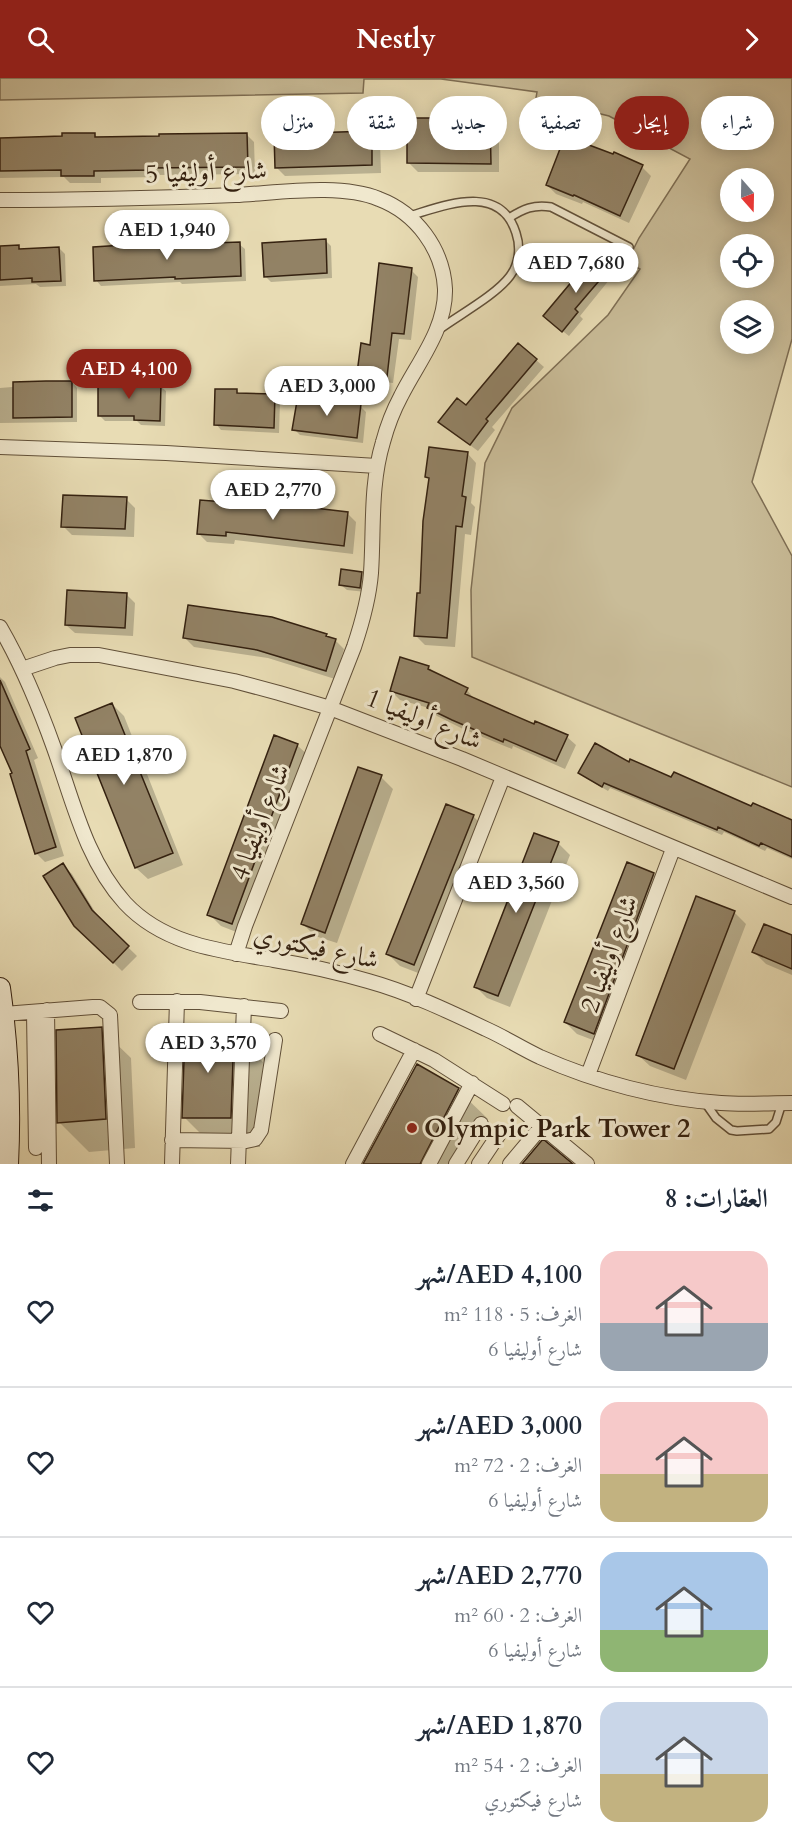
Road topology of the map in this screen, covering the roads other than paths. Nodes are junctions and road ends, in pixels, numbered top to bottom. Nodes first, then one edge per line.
1 (0, 200) edge
2 (409, 216) junction
3 (508, 218) junction
4 (629, 247) dead end
5 (438, 330) junction
6 (0, 447) edge
7 (377, 466) junction
8 (0, 627) edge
9 (22, 669) junction
10 (330, 708) junction
11 (502, 777) junction
12 (673, 849) junction
13 (792, 897) edge
14 (236, 954) junction
15 (0, 988) edge
16 (416, 999) junction
17 (177, 1001) junction
18 (140, 1002) dead end
19 (244, 1006) junction
20 (41, 1011) junction
21 (281, 1011) dead end
22 (4, 1014) junction
23 (380, 1034) dead end
24 (275, 1040) dead end
25 (3, 1047) edge
26 (414, 1050) junction
27 (588, 1075) junction
28 (472, 1083) junction
29 (5, 1100) edge
30 (704, 1101) junction
31 (787, 1103) edge
32 (503, 1104) dead end
33 (517, 1106) dead end
34 (481, 1124) dead end
35 (542, 1126) junction
36 (501, 1131) dead end
37 (172, 1140) junction
38 (239, 1141) junction
39 (36, 1148) dead end
40 (8, 1164) edge
41 (49, 1164) edge
42 (117, 1164) edge
43 (172, 1164) edge
44 (238, 1164) edge
45 (353, 1164) edge
46 (429, 1164) edge
47 (456, 1164) edge
48 (479, 1164) edge
49 (510, 1164) edge
50 (588, 1164) edge

1 - 2 street, شارع أوليفيا 5
2 - 3 lane
2 - 5 street, شارع أوليفيا 5
3 - 4 lane
3 - 5 lane, شارع أوليفيا 5
5 - 7 street, شارع أوليفيا 5
6 - 7 street
7 - 10 street, شارع أوليفيا 5
8 - 9 street, شارع فيكتوري
9 - 10 street, شارع أوليفيا 1
9 - 14 street, شارع فيكتوري
10 - 11 street, شارع أوليفيا 1
10 - 14 street, شارع أوليفيا 4
11 - 12 street, شارع أوليفيا 1
11 - 16 street
12 - 13 street, شارع أوليفيا 1
12 - 27 street, شارع أوليفيا 2
14 - 16 street, شارع فيكتوري
15 - 22 main road
16 - 27 street, شارع فيكتوري
17 - 18 street
17 - 19 street
17 - 37 street
19 - 21 street
19 - 38 street
20 - 22 street
20 - 39 street
20 - 41 street
20 - 42 street
22 - 25 main road
23 - 26 street
24 - 38 street
25 - 29 main road
26 - 28 street
26 - 45 street
27 - 30 street, شارع فيكتوري
28 - 32 street
28 - 46 street
29 - 40 main road
30 - 31 street, شارع فيكتوري
30 - 31 lane
33 - 35 street
34 - 47 street
35 - 49 street
35 - 50 street
36 - 48 street
37 - 38 street
37 - 43 street
38 - 44 street

